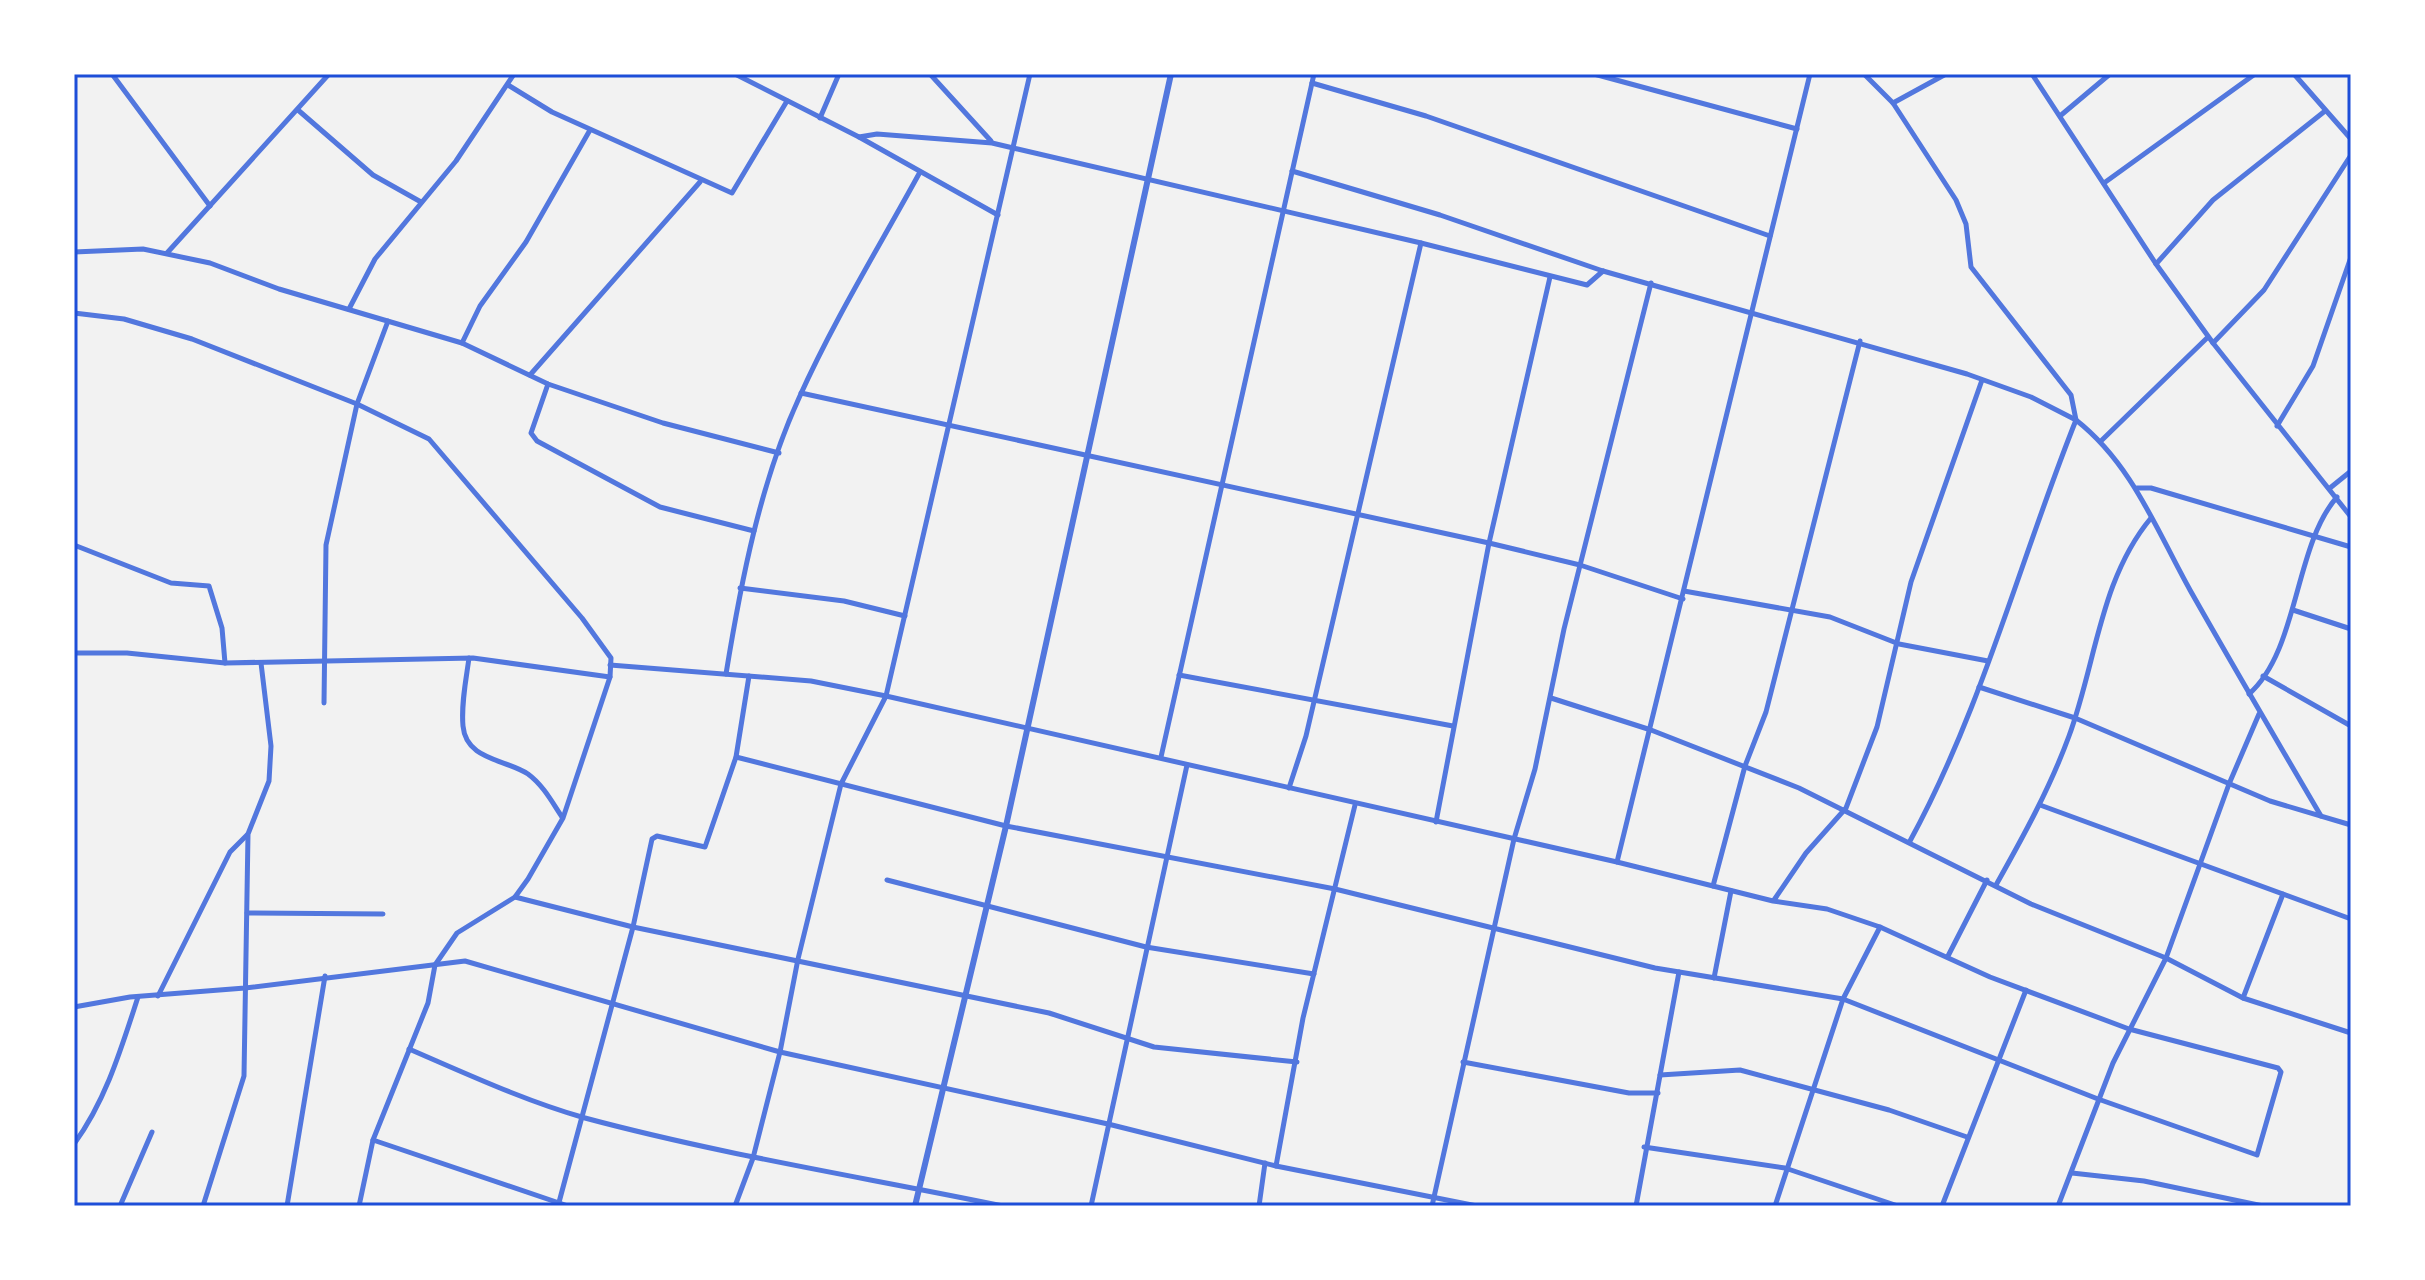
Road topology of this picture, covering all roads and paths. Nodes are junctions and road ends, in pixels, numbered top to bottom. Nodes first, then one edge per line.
1 (112, 74) edge
2 (329, 74) edge
3 (514, 74) edge
4 (735, 74) edge
5 (839, 74) edge
6 (930, 74) edge
7 (1030, 74) edge
8 (1171, 74) edge
9 (1314, 74) edge
10 (1594, 74) edge
11 (1810, 74) edge
12 (1864, 74) edge
13 (1946, 74) edge
14 (2032, 74) edge
15 (2110, 74) edge
16 (2255, 74) edge
17 (2294, 74) edge
18 (1312, 83) junction
19 (508, 85) junction
20 (787, 101) junction
21 (1893, 103) junction
22 (298, 110) junction
23 (2325, 111) junction
24 (2060, 116) junction
25 (820, 118) junction
26 (1797, 129) junction
27 (590, 130) junction
28 (859, 137) junction
29 (2351, 139) edge
30 (992, 143) junction
31 (1012, 147) junction
32 (2351, 155) edge
33 (1292, 171) junction
34 (920, 172) junction
35 (1148, 178) junction
36 (700, 182) junction
37 (2104, 183) junction
38 (421, 202) junction
39 (210, 206) junction
40 (1283, 210) junction
41 (998, 215) junction
42 (1770, 236) junction
43 (1421, 243) junction
44 (74, 252) edge
45 (166, 254) junction
46 (2351, 257) edge
47 (2156, 264) junction
48 (1603, 271) junction
49 (1550, 277) junction
50 (1651, 283) junction
51 (349, 309) junction
52 (1750, 311) junction
53 (74, 313) edge
54 (388, 321) junction
55 (2211, 340) junction
56 (1860, 341) junction
57 (462, 343) junction
58 (530, 375) junction
59 (1982, 380) junction
60 (548, 384) junction
61 (801, 393) junction
62 (357, 404) junction
63 (2076, 420) junction
64 (2277, 426) junction
65 (949, 427) junction
66 (2102, 440) junction
67 (779, 453) junction
68 (1085, 454) junction
69 (2351, 471) edge
70 (1220, 482) junction
71 (2137, 488) junction
72 (2330, 488) junction
73 (2337, 497) junction
74 (1358, 513) junction
75 (2351, 517) edge
76 (2151, 518) junction
77 (754, 531) junction
78 (2313, 536) junction
79 (1489, 543) junction
80 (74, 545) edge
81 (2351, 547) edge
82 (1580, 565) junction
83 (740, 588) junction
84 (1684, 591) junction
85 (1683, 599) junction
86 (2293, 610) junction
87 (1793, 611) junction
88 (905, 616) junction
89 (2351, 629) edge
90 (1899, 644) junction
91 (74, 653) edge
92 (469, 658) junction
93 (324, 660) junction
94 (1988, 661) junction
95 (225, 663) junction
96 (261, 663) junction
97 (610, 665) junction
98 (726, 675) junction
99 (1179, 675) junction
100 (749, 676) junction
101 (2263, 676) junction
102 (610, 677) junction
103 (1979, 687) junction
104 (2249, 694) junction
105 (886, 696) junction
106 (1551, 698) junction
107 (1314, 699) junction
108 (324, 703) dead end
109 (2260, 713) junction
110 (2075, 718) junction
111 (1453, 726) junction
112 (2351, 726) edge
113 (1028, 729) junction
114 (1651, 730) junction
115 (736, 757) junction
116 (1161, 757) junction
117 (1187, 765) junction
118 (1745, 766) junction
119 (841, 784) junction
120 (2229, 784) junction
121 (1289, 788) junction
122 (1355, 805) junction
123 (2040, 805) junction
124 (1846, 808) junction
125 (2321, 816) junction
126 (563, 818) junction
127 (1436, 822) junction
128 (2351, 825) edge
129 (1006, 826) junction
130 (248, 834) junction
131 (1514, 839) junction
132 (1910, 841) junction
133 (1166, 855) junction
134 (1617, 862) junction
135 (2201, 863) junction
136 (887, 880) dead end
137 (1987, 880) junction
138 (1996, 885) junction
139 (1713, 886) junction
140 (1335, 889) junction
141 (1731, 891) junction
142 (2283, 894) junction
143 (515, 897) junction
144 (1773, 901) junction
145 (986, 908) junction
146 (247, 913) junction
147 (383, 914) dead end
148 (2350, 916) edge
149 (633, 927) junction
150 (1880, 927) junction
151 (1495, 931) junction
152 (1146, 947) junction
153 (1948, 956) junction
154 (2166, 958) junction
155 (798, 959) junction
156 (435, 965) junction
157 (1679, 972) junction
158 (1314, 974) junction
159 (325, 976) junction
160 (1714, 978) junction
161 (245, 988) junction
162 (2026, 990) junction
163 (963, 995) junction
164 (158, 996) junction
165 (138, 997) junction
166 (2243, 998) junction
167 (1843, 999) junction
168 (613, 1003) junction
169 (74, 1007) edge
170 (2129, 1029) junction
171 (2351, 1033) edge
172 (1126, 1039) junction
173 (409, 1049) junction
174 (780, 1052) junction
175 (2000, 1058) junction
176 (1297, 1062) junction
177 (1463, 1062) junction
178 (1660, 1075) junction
179 (942, 1087) junction
180 (1813, 1087) junction
181 (1658, 1093) junction
182 (2098, 1099) junction
183 (584, 1117) junction
184 (1108, 1124) junction
185 (152, 1132) dead end
186 (1967, 1137) junction
187 (373, 1140) junction
188 (74, 1144) edge
189 (1644, 1147) junction
190 (753, 1158) junction
191 (1265, 1163) junction
192 (1276, 1166) junction
193 (1785, 1168) junction
194 (2072, 1173) junction
195 (918, 1189) junction
196 (1434, 1196) junction
197 (558, 1204) edge
198 (120, 1206) edge
199 (203, 1206) edge
200 (287, 1206) edge
201 (359, 1206) edge
202 (568, 1206) edge
203 (735, 1206) edge
204 (915, 1206) edge
205 (1003, 1206) edge
206 (1091, 1206) edge
207 (1259, 1206) edge
208 (1432, 1206) edge
209 (1477, 1206) edge
210 (1636, 1206) edge
211 (1775, 1206) edge
212 (1898, 1206) edge
213 (1942, 1206) edge
214 (2058, 1206) edge
215 (2263, 1206) edge

1 - 39 street
2 - 22 street
3 - 19 street
4 - 20 street
5 - 25 street
6 - 30 street
7 - 31 street
8 - 35 street
9 - 18 street
10 - 26 street
11 - 26 street
12 - 21 street
13 - 21 street
14 - 24 street
15 - 24 street
16 - 37 street
17 - 23 street
18 - 33 street
18 - 42 street
19 - 27 street
19 - 38 street
20 - 25 street
20 - 36 street
21 - 63 street
22 - 38 street
22 - 39 street
23 - 29 street
23 - 47 street
24 - 37 street
25 - 28 street
26 - 42 street
27 - 36 street
27 - 57 street
28 - 30 street
28 - 34 street
30 - 31 street
31 - 35 street
31 - 41 street
32 - 55 street
33 - 40 street
33 - 48 street
34 - 41 street
34 - 61 street
35 - 40 street
35 - 68 street
36 - 58 street
37 - 47 street
38 - 51 street
39 - 45 street
40 - 43 street
40 - 70 street
41 - 65 street
42 - 52 street
43 - 49 street
43 - 74 street
44 - 45 street
45 - 51 street
46 - 64 street
47 - 55 street
48 - 49 street
48 - 50 street
49 - 79 street
50 - 52 street
50 - 82 street
51 - 54 street
52 - 56 street
52 - 84 street
53 - 62 street
54 - 57 street
54 - 62 street
55 - 64 street
55 - 66 street
56 - 59 street
56 - 87 street
57 - 58 street
58 - 60 street
59 - 63 street
59 - 90 street
60 - 67 street
60 - 77 street
61 - 65 street
61 - 67 street
62 - 93 street
62 - 97 street
63 - 66 street
63 - 94 street
64 - 72 street
65 - 68 street
65 - 88 street
66 - 71 street
67 - 77 street
68 - 70 street
68 - 113 street
69 - 72 street
70 - 74 street
70 - 99 street
71 - 76 street
71 - 78 street
72 - 73 street
73 - 75 street
73 - 78 street
74 - 79 street
74 - 107 street
76 - 104 street
76 - 110 street
77 - 83 street
78 - 81 street
78 - 86 street
79 - 82 street
79 - 111 street
80 - 95 street
82 - 85 street
82 - 106 street
83 - 88 street
83 - 98 street
84 - 85 street
84 - 87 street
85 - 114 street
86 - 89 street
86 - 101 street
87 - 90 street
87 - 118 street
88 - 105 street
90 - 94 street
90 - 124 street
91 - 95 street
92 - 93 street
92 - 102 street
92 - 126 street
93 - 96 street
93 - 108 street
94 - 103 street
95 - 96 street
96 - 130 street
97 - 98 street
97 - 102 street
98 - 100 street
99 - 107 street
99 - 116 street
100 - 105 street
100 - 115 street
101 - 104 street
101 - 112 street
102 - 126 street
103 - 110 street
103 - 132 street
104 - 109 street
105 - 113 street
105 - 119 street
106 - 114 street
106 - 131 street
107 - 111 street
107 - 121 street
109 - 120 street
109 - 125 street
110 - 120 street
110 - 123 street
111 - 127 street
113 - 116 street
113 - 129 street
114 - 118 street
114 - 134 street
115 - 119 street
115 - 149 street
116 - 117 street
117 - 121 street
117 - 133 street
118 - 124 street
118 - 139 street
119 - 129 street
119 - 155 street
120 - 125 street
120 - 135 street
121 - 122 street
122 - 127 street
122 - 140 street
123 - 135 street
123 - 138 street
124 - 132 street
124 - 144 street
125 - 128 street
126 - 143 street
127 - 131 street
129 - 133 street
129 - 145 street
130 - 146 street
130 - 164 street
131 - 134 street
131 - 151 street
132 - 137 street
133 - 140 street
133 - 152 street
134 - 139 street
135 - 142 street
135 - 154 street
136 - 145 street
137 - 138 street
137 - 153 street
138 - 154 street
139 - 141 street
140 - 151 street
140 - 158 street
141 - 144 street
141 - 160 street
142 - 148 street
142 - 166 street
143 - 149 street
143 - 156 street
144 - 150 street
145 - 152 street
145 - 163 street
146 - 147 street
146 - 161 street
149 - 155 street
149 - 168 street
150 - 153 street
150 - 167 street
151 - 157 street
151 - 177 street
152 - 158 street
152 - 172 street
153 - 162 street
154 - 166 street
154 - 170 street
155 - 163 street
155 - 174 street
156 - 159 street
156 - 168 street
156 - 173 street
157 - 160 street
157 - 178 street
158 - 176 street
159 - 161 street
159 - 200 street
160 - 167 street
161 - 164 street
161 - 199 street
162 - 170 street
162 - 175 street
163 - 172 street
163 - 179 street
164 - 165 street
165 - 169 street
165 - 188 street
166 - 171 street
167 - 175 street
167 - 180 street
168 - 174 street
168 - 183 street
170 - 182 street
170 - 182 street
172 - 176 street
172 - 184 street
173 - 183 street
173 - 187 street
174 - 179 street
174 - 190 street
175 - 182 street
175 - 186 street
176 - 192 street
177 - 181 street
177 - 196 street
178 - 180 street
178 - 181 street
179 - 184 street
179 - 195 street
180 - 186 street
180 - 193 street
181 - 189 street
182 - 194 street
183 - 190 street
183 - 197 street
184 - 191 street
184 - 206 street
185 - 198 street
186 - 213 street
187 - 197 street
187 - 201 street
189 - 193 street
189 - 210 street
190 - 195 street
190 - 203 street
191 - 192 street
191 - 207 street
192 - 196 street
193 - 211 street
193 - 212 street
194 - 214 street
194 - 215 street
195 - 204 street
195 - 205 street
196 - 208 street
196 - 209 street
197 - 202 street

